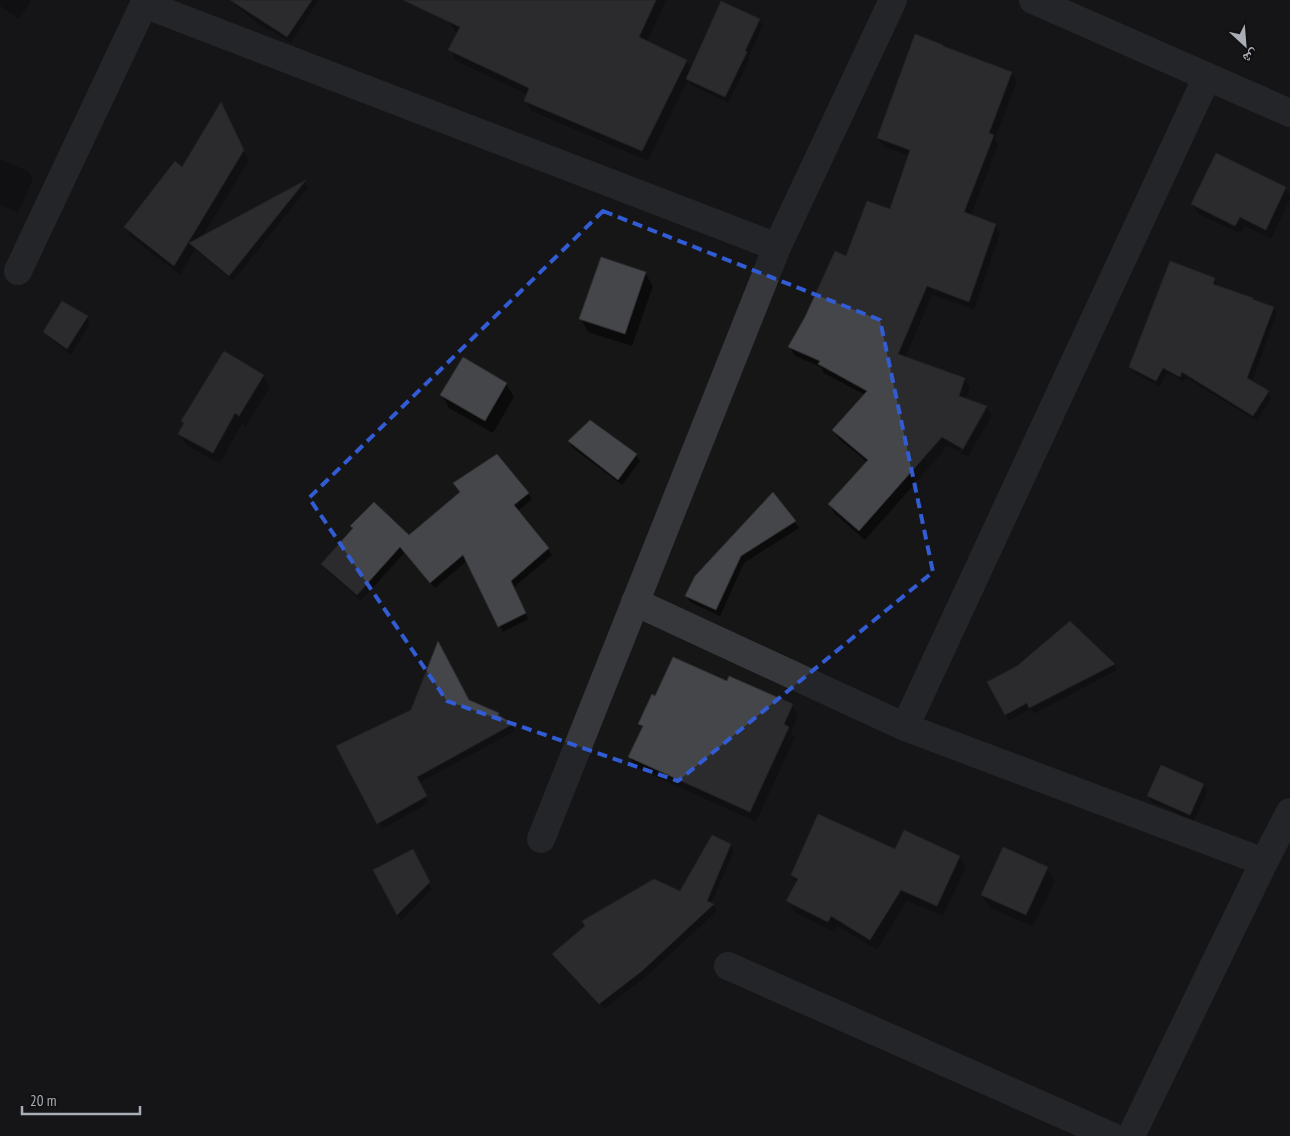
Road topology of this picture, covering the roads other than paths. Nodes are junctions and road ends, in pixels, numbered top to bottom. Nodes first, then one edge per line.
1 (893, 0) edge
2 (1033, 0) edge
3 (145, 2) edge
4 (1208, 77) junction
5 (1290, 113) edge
6 (777, 247) junction
7 (18, 271) dead end
8 (635, 602) junction
9 (905, 727) junction
10 (1290, 812) edge
11 (541, 838) dead end
12 (1264, 862) junction
13 (728, 966) dead end
14 (1111, 1136) edge
15 (1131, 1136) edge

1 - 6 street
2 - 4 street
3 - 6 street
3 - 7 street
4 - 5 street
4 - 9 street
6 - 8 street
8 - 9 street
8 - 11 street
9 - 12 street
10 - 12 street
12 - 15 street
13 - 14 street

